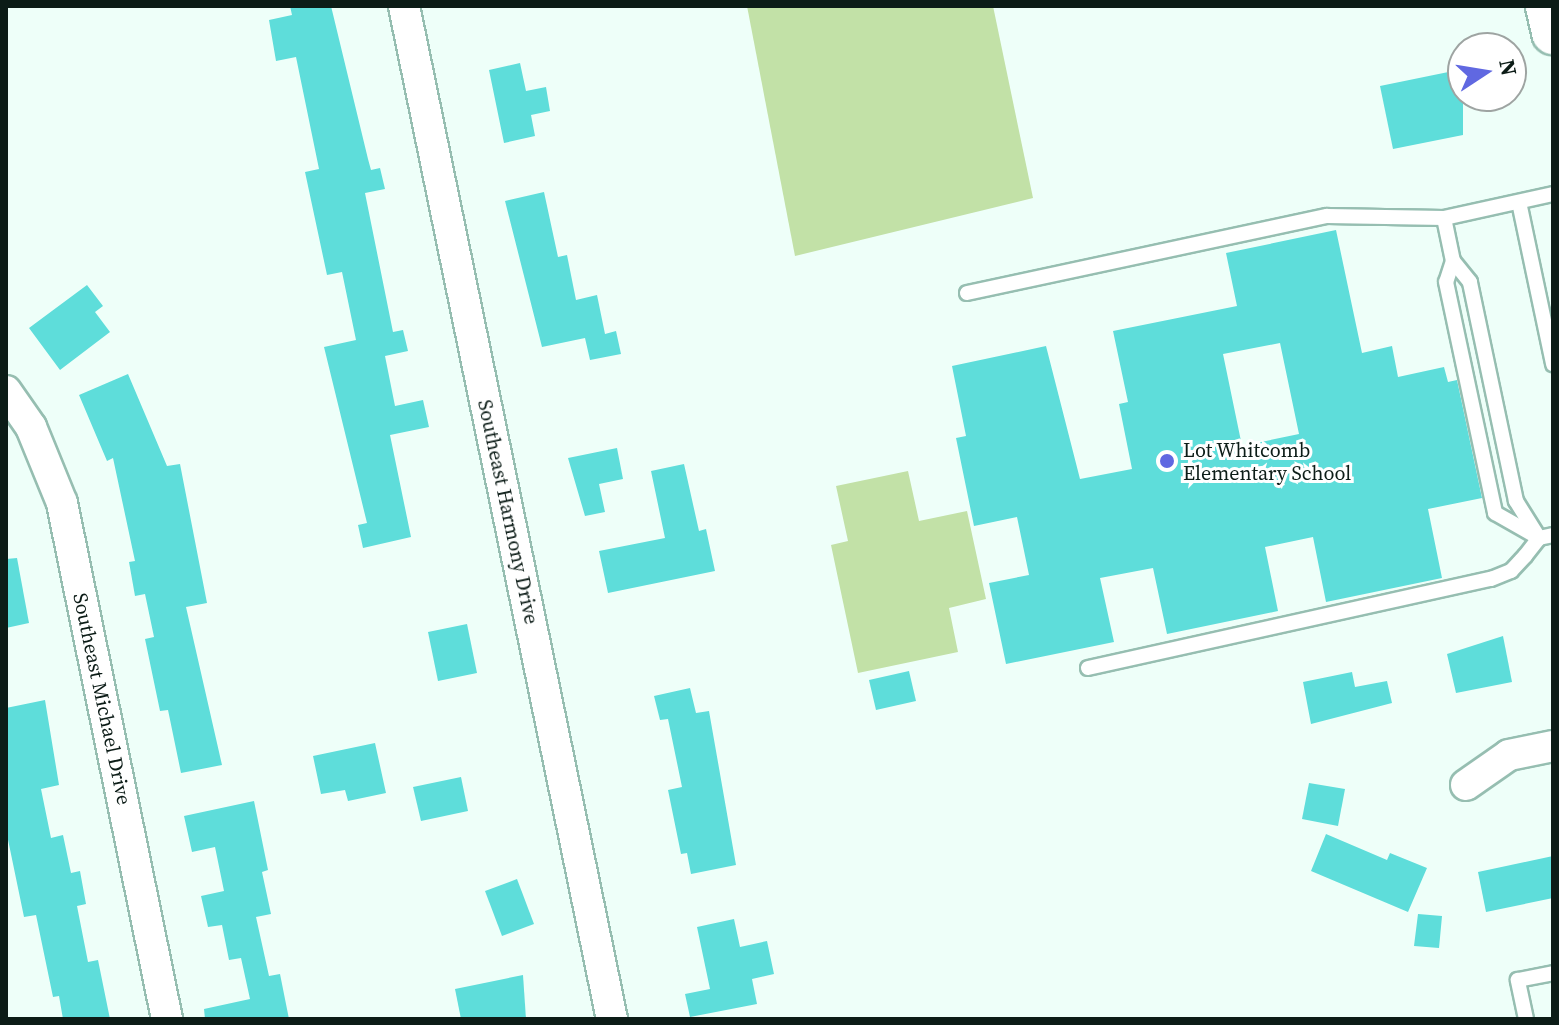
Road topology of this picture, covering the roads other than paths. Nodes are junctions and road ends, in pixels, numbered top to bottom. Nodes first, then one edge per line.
1 (404, 6) edge
2 (1547, 6) edge
3 (1553, 33) edge
4 (1553, 194) edge
5 (1519, 202) junction
6 (1444, 218) junction
7 (1453, 261) junction
8 (967, 293) dead end
9 (1553, 364) edge
10 (6, 391) edge
11 (1546, 537) edge
12 (1088, 668) dead end
13 (1553, 746) edge
14 (1466, 785) dead end
15 (1553, 973) edge
16 (167, 1019) edge
17 (612, 1019) edge
18 (1526, 1019) edge

1 - 17 street, Southeast Harmony Drive
2 - 3 street
4 - 5 lane
5 - 6 lane
5 - 9 lane
6 - 7 lane
6 - 8 lane
7 - 11 lane
7 - 11 lane
10 - 16 street, Southeast Michael Drive
11 - 12 lane
13 - 14 street
15 - 18 lane

